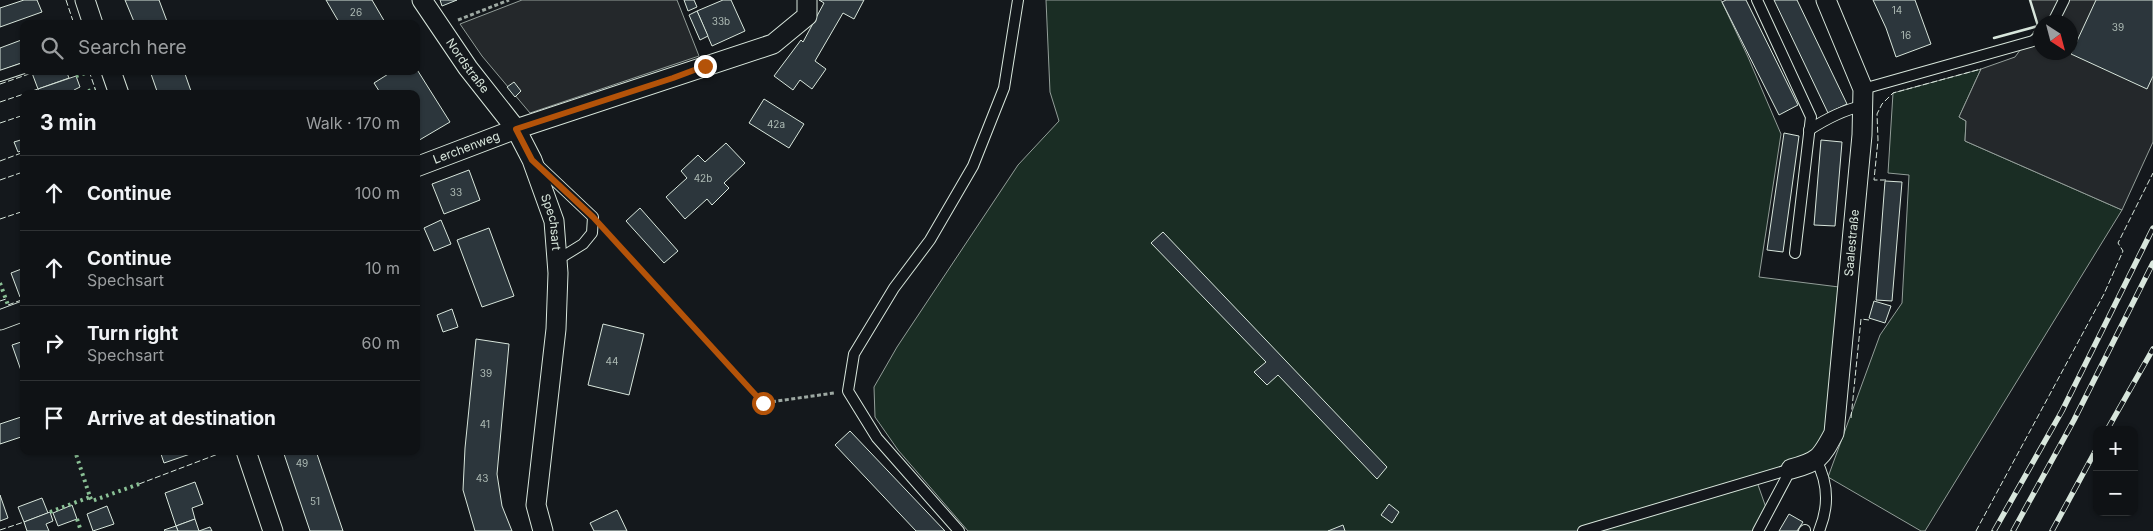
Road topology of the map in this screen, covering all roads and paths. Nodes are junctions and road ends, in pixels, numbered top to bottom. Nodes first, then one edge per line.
1 (85, 0) edge
2 (422, 0) edge
3 (508, 0) edge
4 (807, 0) edge
5 (1018, 0) edge
6 (1758, 0) edge
7 (1826, 0) edge
8 (2064, 0) edge
9 (2056, 15) edge
10 (92, 20) edge
11 (442, 26) junction
12 (2033, 41) edge
13 (20, 69) edge
14 (112, 75) edge
15 (0, 76) edge
16 (118, 90) edge
17 (1862, 97) junction
18 (516, 129) junction
19 (1809, 130) junction
20 (532, 160) junction
21 (420, 165) edge
22 (593, 217) junction
23 (1795, 253) dead end
24 (557, 260) junction
25 (20, 313) edge
26 (0, 320) edge
27 (848, 391) junction
28 (247, 455) edge
29 (1816, 460) junction
30 (1791, 469) junction
31 (273, 531) edge
32 (543, 531) edge
33 (959, 531) edge
34 (1582, 531) edge
35 (1758, 531) edge
36 (1818, 531) edge

1 - 10 street
2 - 11 street, Nordstraße
3 - 11 path
4 - 18 street
5 - 27 lane
6 - 19 lane
7 - 17 street, Saalestraße
8 - 9 lane
11 - 18 street, Nordstraße
12 - 17 lane
13 - 15 lane
14 - 16 street
17 - 19 lane
17 - 29 street, Saalestraße
18 - 20 street, Spechsart
18 - 21 street, Lerchenweg
19 - 23 lane
20 - 22 lane
20 - 24 street, Spechsart
22 - 24 lane
22 - 27 path
24 - 32 street, Spechsart
25 - 26 street
27 - 33 lane
28 - 31 street
29 - 30 street
29 - 36 lane
30 - 34 lane
30 - 35 lane

